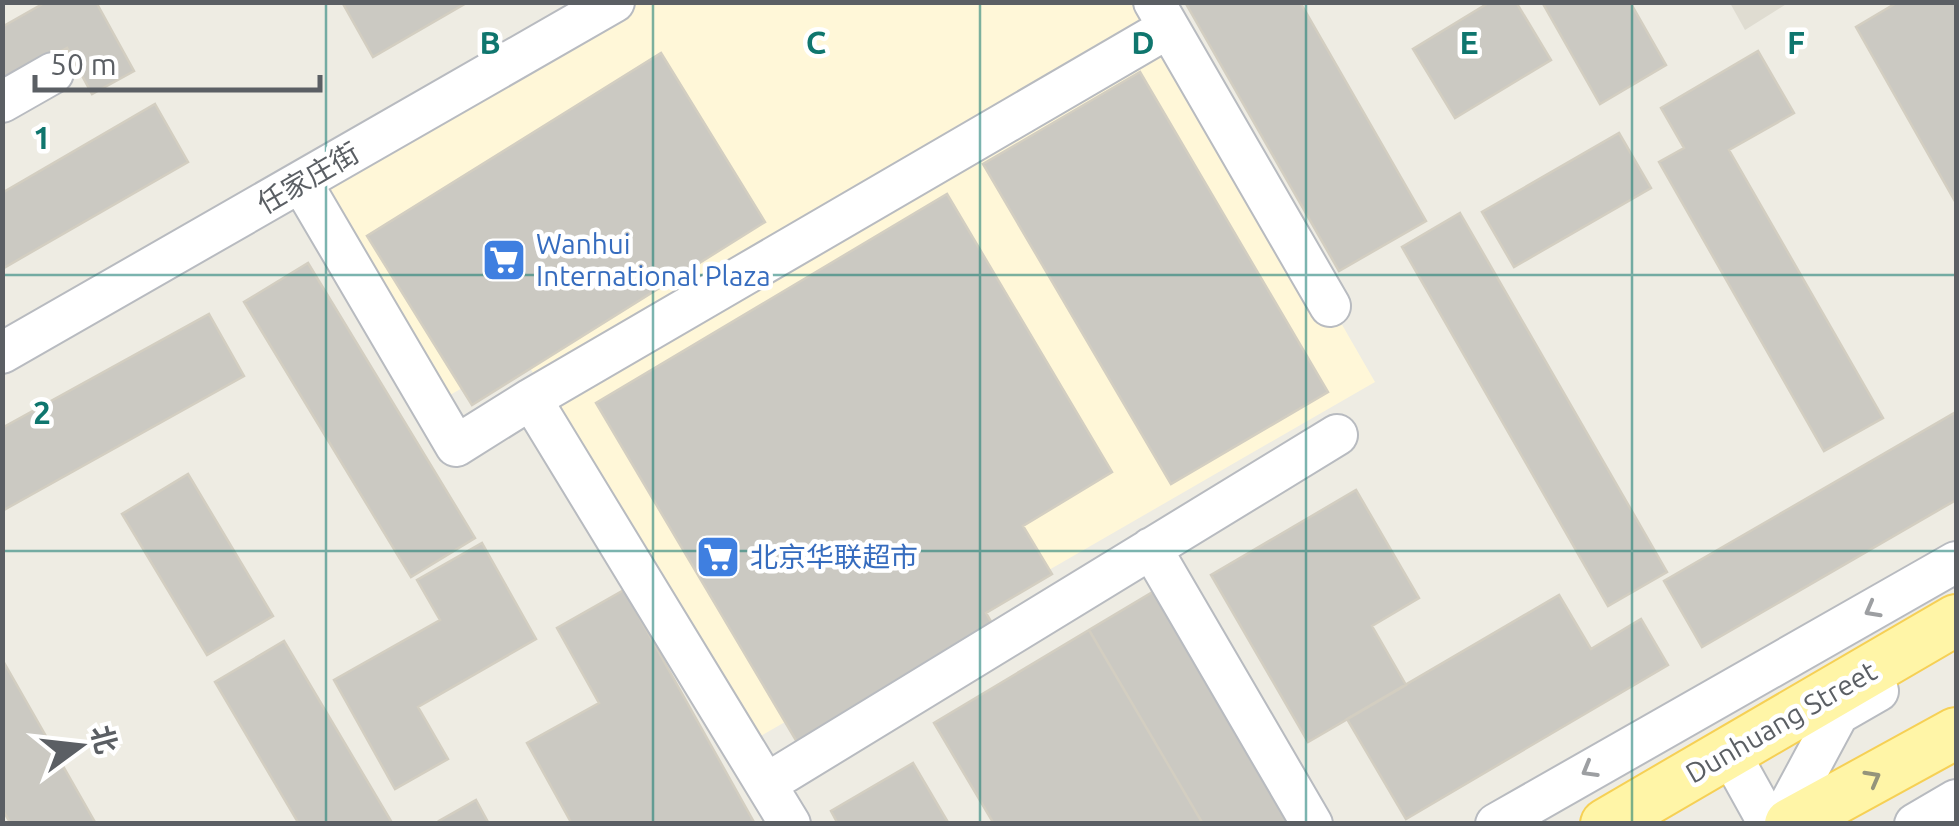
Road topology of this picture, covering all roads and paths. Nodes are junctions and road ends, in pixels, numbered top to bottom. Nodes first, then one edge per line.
1 (614, 2) edge
2 (1161, 16) edge
3 (52, 73) dead end
4 (2, 102) edge
5 (301, 182) junction
6 (1330, 306) dead end
7 (2, 353) edge
8 (531, 400) junction
9 (1337, 435) dead end
10 (1150, 548) junction
11 (1956, 562) edge
12 (1956, 620) edge
13 (1956, 646) edge
14 (1956, 733) edge
15 (1730, 752) junction
16 (766, 784) junction
17 (1956, 800) edge
18 (790, 824) edge
19 (1312, 824) edge
20 (1496, 824) edge
21 (1606, 824) edge
22 (1769, 824) edge
23 (1778, 824) edge
24 (1790, 824) edge
25 (1915, 824) edge

1 - 5 street, 任家庄街
2 - 6 street
2 - 8 street
3 - 4 street
5 - 7 street, 任家庄街
5 - 8 street
8 - 16 street
9 - 10 street
10 - 16 street
10 - 19 street
11 -> 20 street
12 - 15 main road, Dunhuang Street
13 - 23 street
24 -> 14 main road
15 - 21 main road, Dunhuang Street
15 - 22 street
16 - 18 street
17 - 25 street

